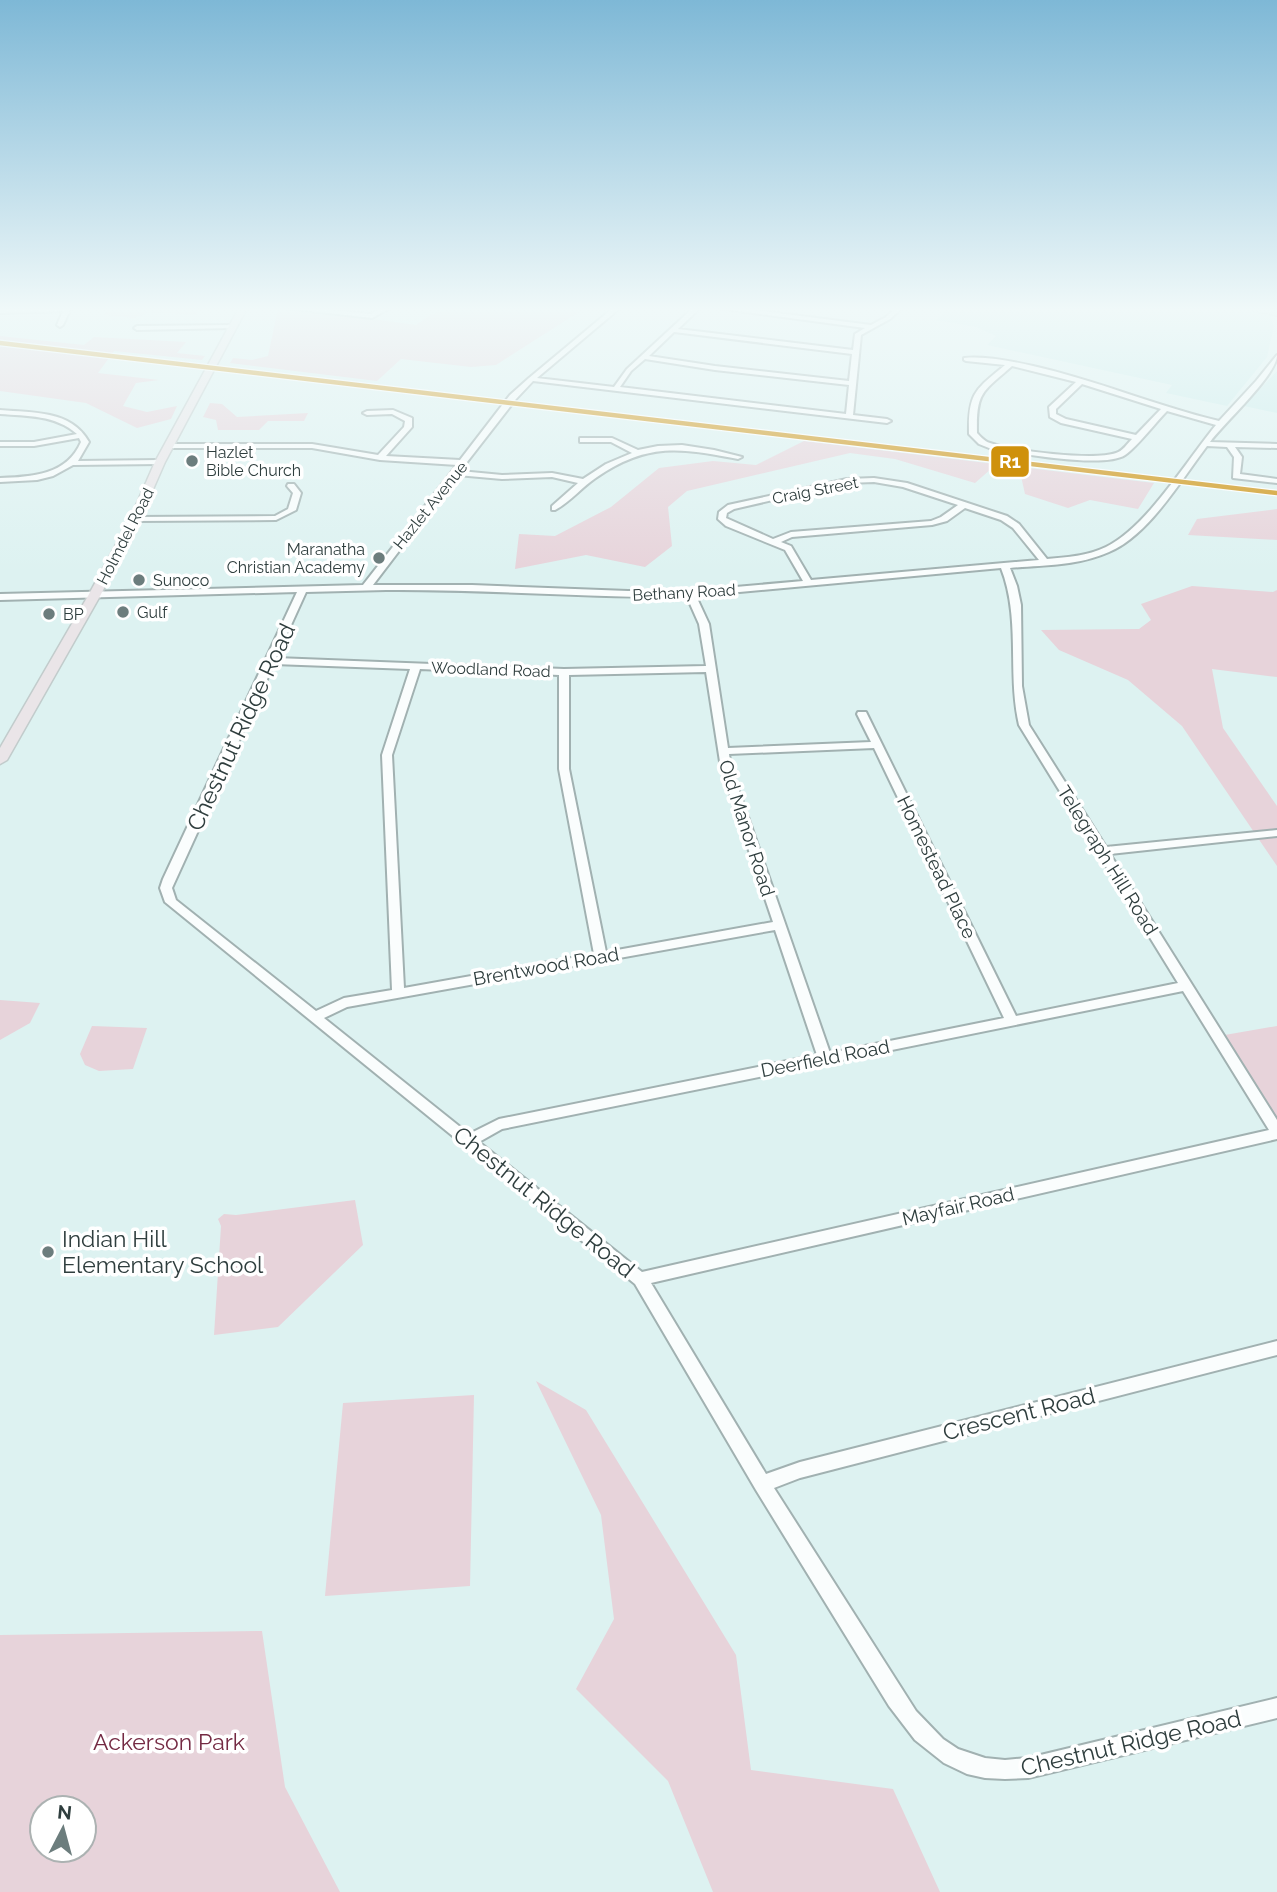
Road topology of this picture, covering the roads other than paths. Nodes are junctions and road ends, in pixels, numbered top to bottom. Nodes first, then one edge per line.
1 (195, 396) edge
2 (514, 396) edge
3 (672, 396) edge
4 (851, 396) edge
5 (976, 396) edge
6 (1065, 396) edge
7 (1128, 396) edge
8 (1247, 396) edge
9 (1165, 409) junction
10 (0, 412) edge
11 (367, 412) dead end
12 (849, 416) junction
13 (887, 421) dead end
14 (1222, 421) junction
15 (82, 435) junction
16 (1138, 438) junction
17 (583, 440) dead end
18 (0, 444) edge
19 (1204, 444) junction
20 (1230, 445) junction
21 (170, 446) junction
22 (1276, 448) edge
23 (638, 453) junction
24 (738, 457) dead end
25 (380, 458) junction
26 (160, 462) junction
27 (71, 463) junction
28 (464, 463) junction
29 (456, 473) junction
30 (0, 480) edge
31 (1277, 481) edge
32 (586, 482) junction
33 (292, 486) dead end
34 (964, 505) junction
35 (555, 508) dead end
36 (135, 519) junction
37 (776, 541) junction
38 (1046, 563) junction
39 (1005, 567) junction
40 (809, 584) junction
41 (366, 588) junction
42 (303, 590) junction
43 (690, 594) junction
44 (94, 596) junction
45 (0, 597) edge
46 (272, 661) junction
47 (416, 666) junction
48 (710, 669) junction
49 (564, 672) junction
50 (862, 714) dead end
51 (877, 745) junction
52 (722, 751) junction
53 (0, 760) edge
54 (1277, 833) edge
55 (1102, 851) junction
56 (780, 925) junction
57 (601, 957) junction
58 (1186, 986) junction
59 (398, 993) junction
60 (315, 1017) junction
61 (1012, 1020) junction
62 (825, 1058) junction
63 (1277, 1133) edge
64 (467, 1142) junction
65 (640, 1279) junction
66 (1277, 1349) edge
67 (762, 1484) junction
68 (1277, 1708) edge

1 - 21 main road, Holmdel Road
2 - 28 street, Hazlet Avenue
3 - 12 street
4 - 12 street
5 - 16 street
6 - 16 street
7 - 9 street
8 - 14 street, Bethany Road
9 - 14 street
9 - 16 street
10 - 15 street
11 - 25 street
12 - 13 street
14 - 19 street, Bethany Road
15 - 18 street
15 - 27 street
17 - 23 street
19 - 20 street
19 - 38 street, Bethany Road
20 - 22 street
20 - 31 street
21 - 25 street
21 - 26 main road, Holmdel Road
23 - 24 street
23 - 32 street
25 - 28 street
26 - 27 street
26 - 36 main road, Holmdel Road
27 - 30 street
28 - 29 street, Hazlet Avenue
29 - 32 street
29 - 41 street, Hazlet Avenue
32 - 35 street
33 - 36 street
34 - 37 street
34 - 37 street, Craig Street
34 - 38 street, Craig Street
36 - 44 main road, Holmdel Road
37 - 40 street, Craig Street
38 - 39 street, Bethany Road
39 - 40 street, Bethany Road
39 - 55 street, Telegraph Hill Road
40 - 43 street, Bethany Road
41 - 42 street, Bethany Road
41 - 43 street, Bethany Road
42 - 44 street, Bethany Road
42 - 46 street, Chestnut Ridge Road
43 - 48 street, Old Manor Road
44 - 45 street, Bethany Road
44 - 53 main road, Holmdel Road
46 - 47 street, Woodland Road
46 - 60 street, Chestnut Ridge Road
47 - 49 street, Woodland Road
47 - 59 street
48 - 49 street, Woodland Road
48 - 52 street, Old Manor Road
49 - 57 street
50 - 51 street, Homestead Place
51 - 52 street
51 - 61 street, Homestead Place
52 - 56 street, Old Manor Road
54 - 55 street
55 - 58 street, Telegraph Hill Road
56 - 57 street, Brentwood Road
56 - 62 street, Old Manor Road
57 - 59 street, Brentwood Road
58 - 61 street, Deerfield Road
58 - 63 street, Telegraph Hill Road
59 - 60 street, Brentwood Road
60 - 64 street, Chestnut Ridge Road
61 - 62 street, Deerfield Road
62 - 64 street, Deerfield Road
63 - 65 street, Mayfair Road
64 - 65 street, Chestnut Ridge Road
65 - 67 street, Chestnut Ridge Road
66 - 67 street, Crescent Road
67 - 68 street, Chestnut Ridge Road

